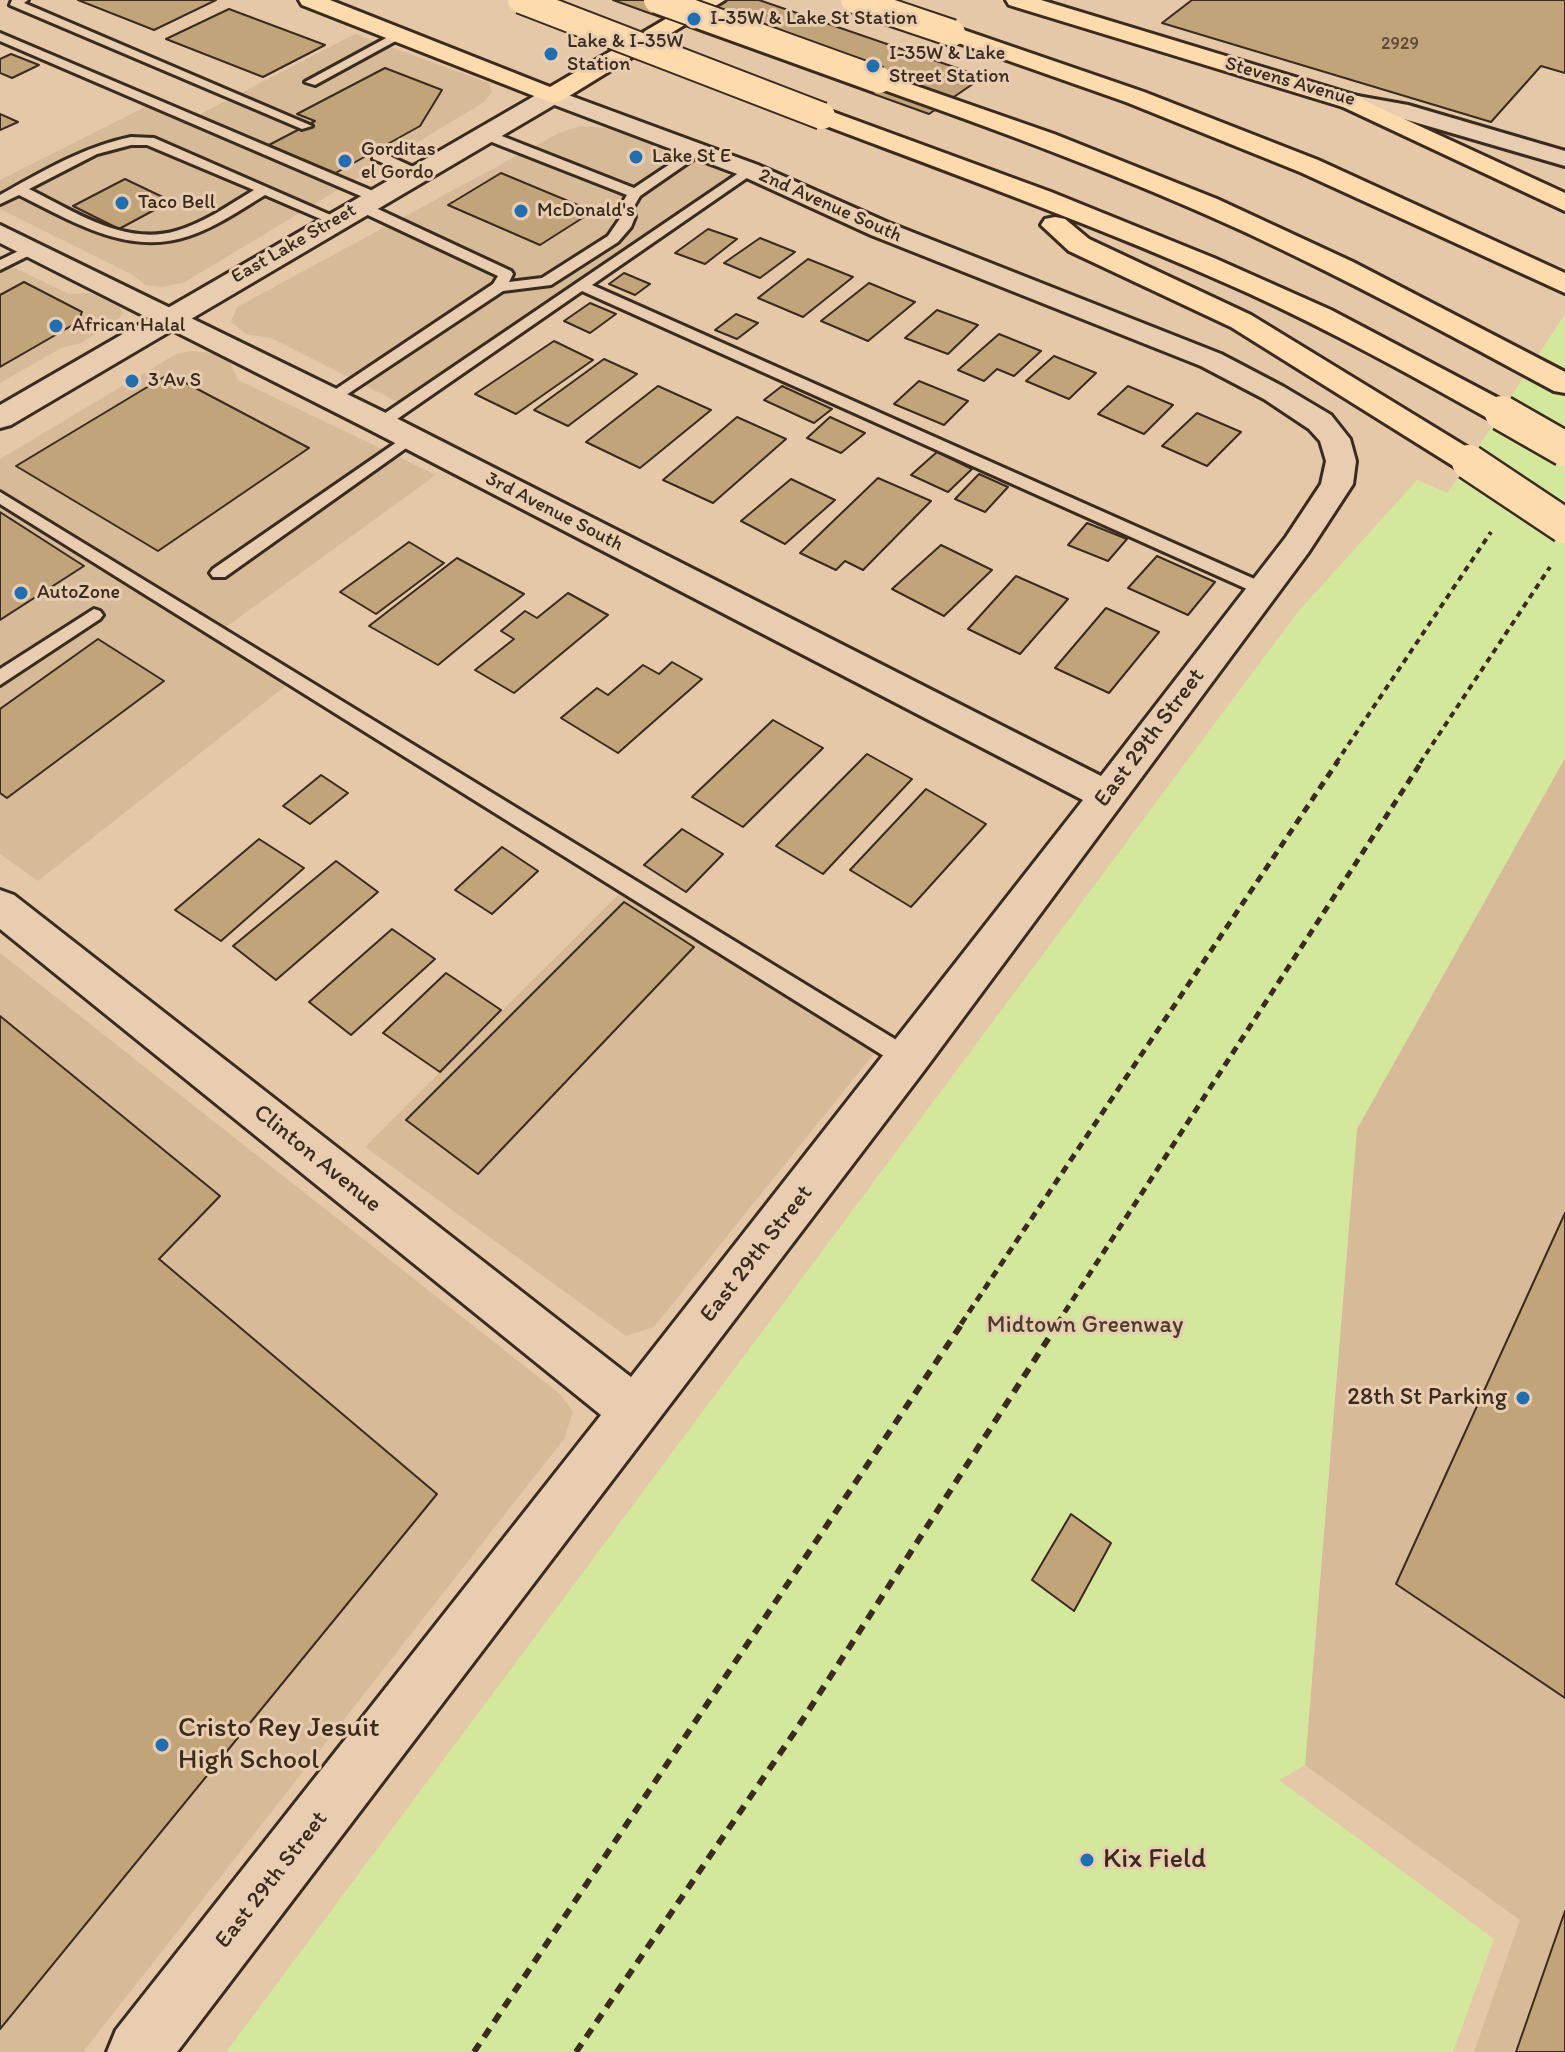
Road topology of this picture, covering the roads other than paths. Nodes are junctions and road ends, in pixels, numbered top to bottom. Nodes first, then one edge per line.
1 (22, 0) edge
2 (310, 0) edge
3 (521, 0) edge
4 (657, 0) edge
5 (699, 0) edge
6 (714, 0) edge
7 (854, 0) edge
8 (1017, 0) edge
9 (399, 35) junction
10 (0, 37) edge
11 (887, 75) junction
12 (311, 82) dead end
13 (552, 96) junction
14 (1352, 102) junction
15 (306, 126) dead end
16 (484, 134) junction
17 (699, 151) junction
18 (378, 156) dead end
19 (1565, 159) edge
20 (749, 170) junction
21 (417, 172) junction
22 (1007, 185) junction
23 (20, 190) junction
24 (264, 190) junction
25 (635, 193) junction
26 (0, 200) edge
27 (367, 201) junction
28 (1565, 203) edge
29 (335, 220) junction
30 (0, 233) edge
31 (31, 249) junction
32 (0, 266) edge
33 (1565, 284) edge
34 (583, 286) junction
35 (499, 287) junction
36 (171, 316) junction
37 (1547, 356) edge
38 (1565, 384) edge
39 (332, 398) junction
40 (0, 418) edge
41 (396, 431) junction
42 (1335, 439) joint
43 (1565, 449) edge
44 (0, 497) edge
45 (1565, 526) edge
46 (219, 573) dead end
47 (1262, 589) junction
48 (94, 615) dead end
49 (0, 678) edge
50 (1107, 796) junction
51 (0, 906) edge
52 (908, 1059) junction
53 (635, 1411) junction
54 (138, 2052) edge

1 - 15 lane
2 - 9 main road, 2nd Avenue South
3 - 22 main road, bridge
4 - 11 main road, bridge
5 - 11 main road
6 - 13 main road, East Lake Street
7 - 33 main road, bridge
8 - 14 main road, Stevens Avenue
9 - 12 lane
9 - 13 main road, 2nd Avenue South
10 - 27 lane
11 - 37 main road
13 - 16 main road, East Lake Street
13 - 17 street, 2nd Avenue South
14 - 19 street, Stevens Avenue
14 - 28 main road
16 - 21 main road, East Lake Street
16 - 25 lane
17 - 20 street, 2nd Avenue South
17 - 25 lane
18 - 21 lane
20 - 34 lane
20 - 42 street, 2nd Avenue South
21 - 27 main road, East Lake Street
22 - 43 main road, bridge
22 - 45 main road, bridge
23 - 24 lane
23 - 24 lane
23 - 26 lane
24 - 29 lane
25 - 35 lane
27 - 29 main road, East Lake Street
27 - 35 lane
29 - 36 main road, East Lake Street
30 - 31 street, 3rd Avenue South
31 - 32 lane
31 - 36 street, 3rd Avenue South
34 - 41 lane
34 - 47 lane
35 - 39 lane
36 - 39 street, 3rd Avenue South
36 - 40 main road, East Lake Street
37 - 38 main road
39 - 41 street, 3rd Avenue South
41 - 46 lane
41 - 50 street, 3rd Avenue South
42 - 47 street, East 29th Street
44 - 52 lane
47 - 50 street, East 29th Street
48 - 49 lane
50 - 52 street, East 29th Street
51 - 53 street, Clinton Avenue
52 - 53 street, East 29th Street
53 - 54 street, East 29th Street

